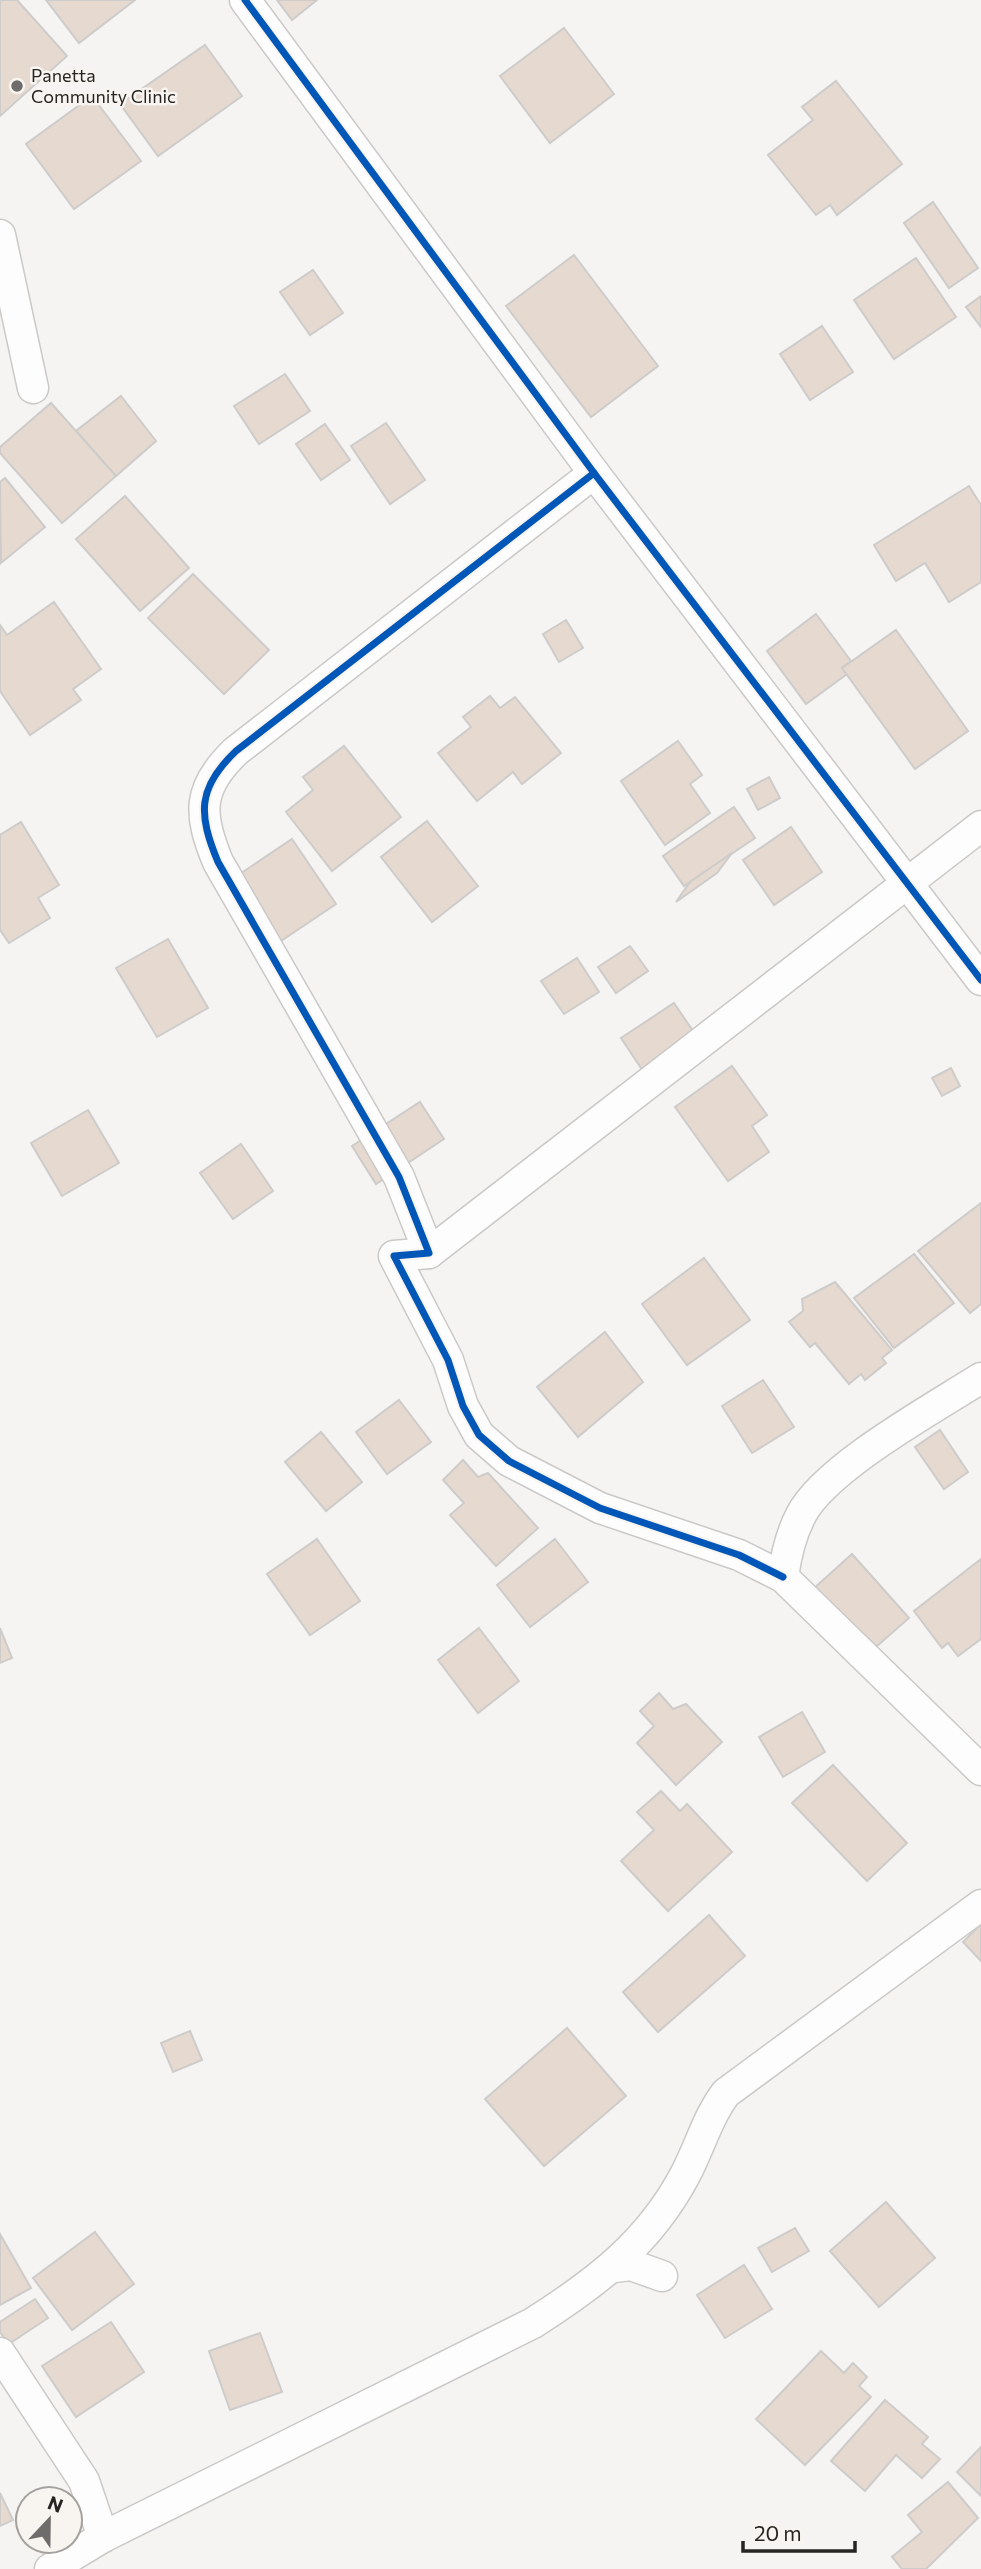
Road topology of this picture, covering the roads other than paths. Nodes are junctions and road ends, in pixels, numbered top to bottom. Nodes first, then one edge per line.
1 (245, 0) edge
2 (0, 235) edge
3 (33, 387) dead end
4 (594, 473) junction
5 (981, 826) edge
6 (906, 883) junction
7 (981, 980) edge
8 (429, 1253) junction
9 (981, 1378) edge
10 (783, 1577) junction
11 (981, 1770) edge
12 (981, 1905) edge
13 (615, 2267) junction
14 (662, 2276) dead end
15 (0, 2353) edge
16 (103, 2537) junction
17 (50, 2569) edge

1 - 4 street
2 - 3 street
4 - 6 street
4 - 8 street
5 - 6 street
6 - 7 street
6 - 8 street
8 - 10 street
9 - 10 street
10 - 11 street
12 - 13 street
13 - 14 street
13 - 16 street
15 - 16 street
16 - 17 street

